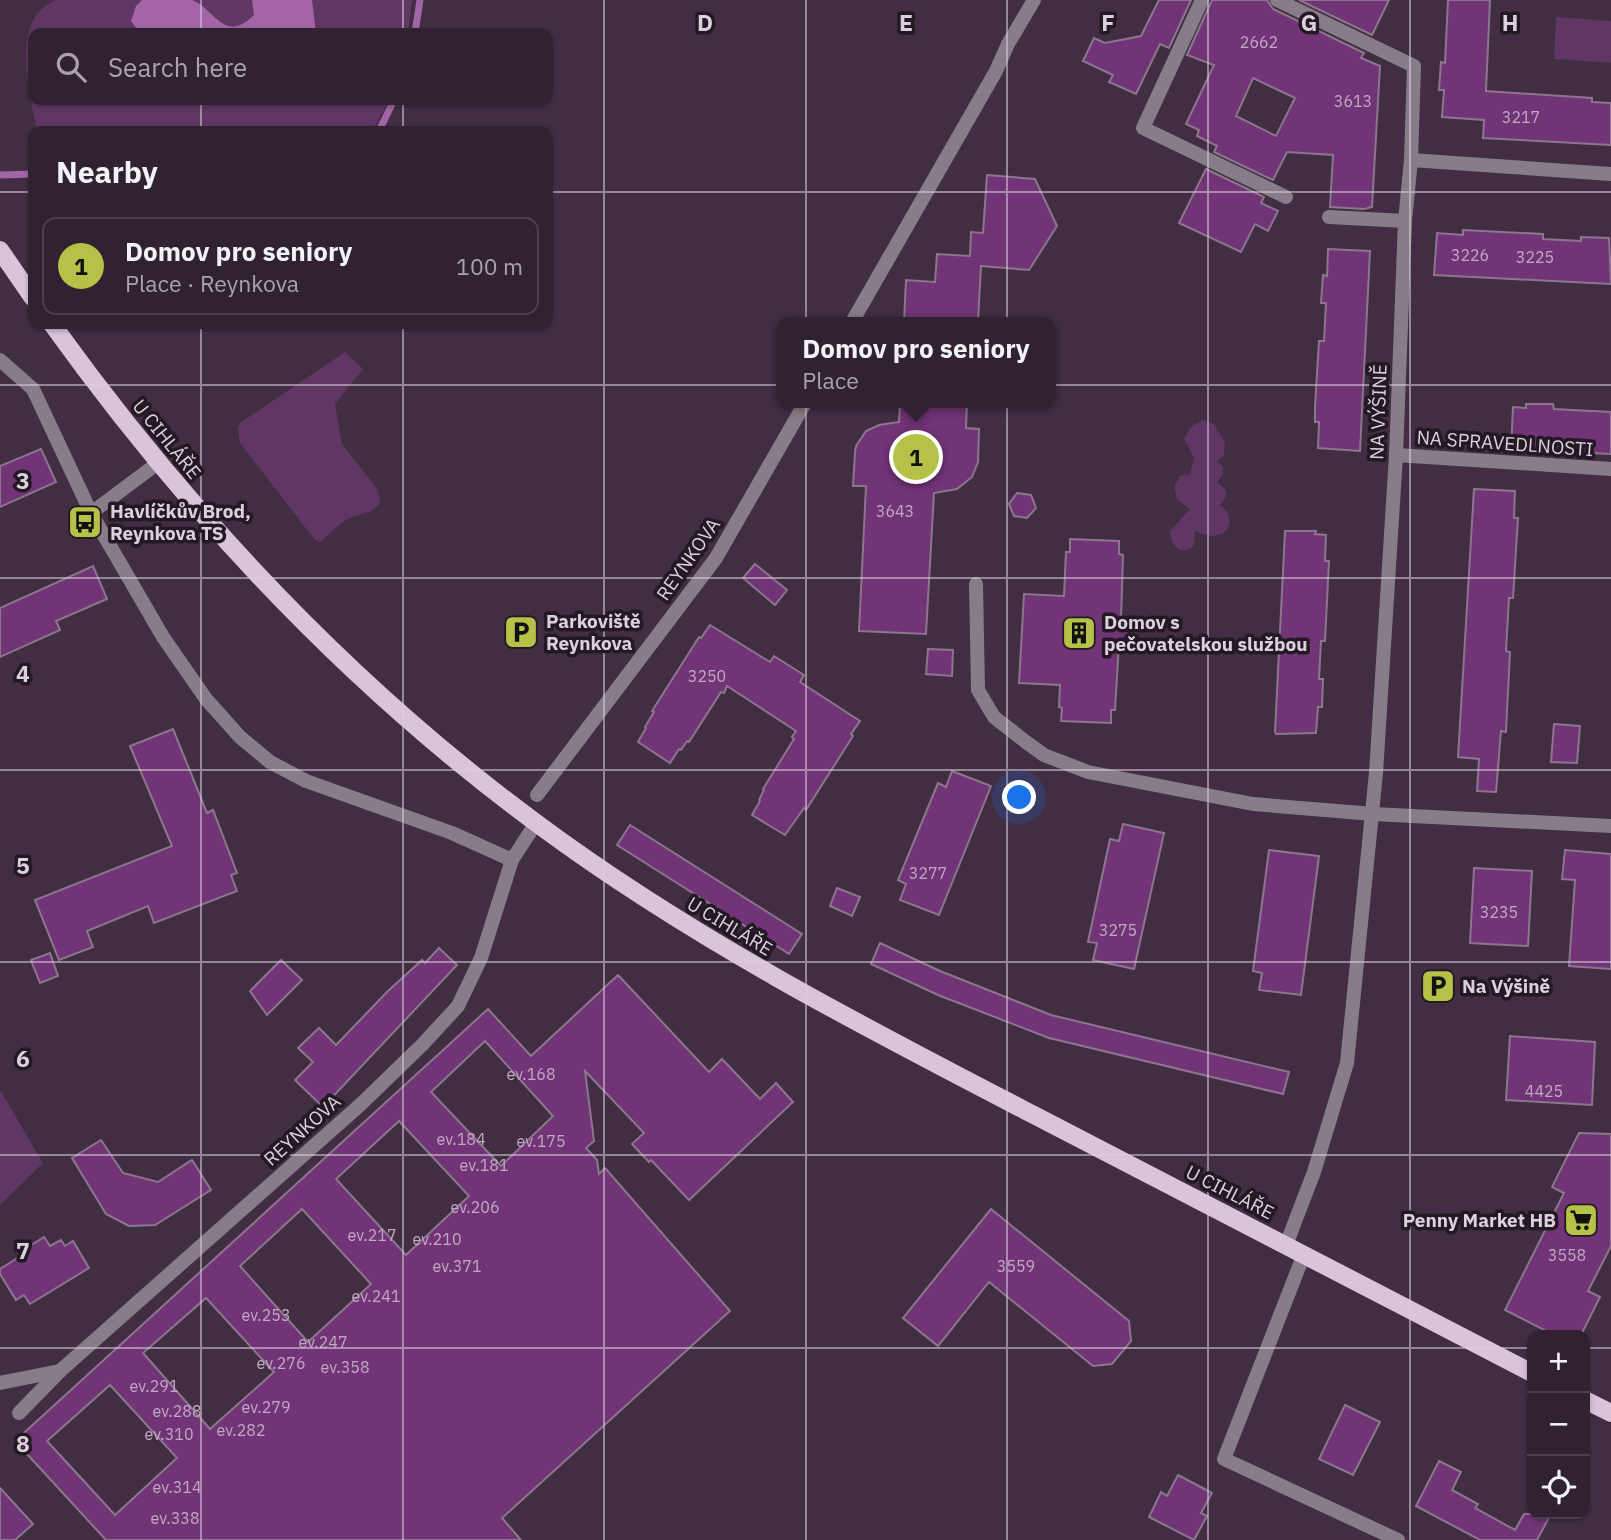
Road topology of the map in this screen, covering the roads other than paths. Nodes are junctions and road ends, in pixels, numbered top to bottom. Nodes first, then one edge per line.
1 (1034, 0) edge
2 (1202, 0) edge
3 (1278, 0) edge
4 (1411, 160) junction
5 (1611, 174) edge
6 (1286, 197) dead end
7 (1329, 217) dead end
8 (1405, 221) junction
9 (0, 250) edge
10 (28, 291) edge
11 (855, 317) edge
12 (55, 329) edge
13 (0, 360) edge
14 (802, 408) edge
15 (1396, 455) junction
16 (158, 463) junction
17 (1611, 469) edge
18 (91, 513) junction
19 (976, 584) dead end
20 (537, 795) dead end
21 (1373, 814) junction
22 (536, 823) junction
23 (1611, 826) edge
24 (512, 860) junction
25 (1286, 1245) junction
26 (1304, 1254) junction
27 (1527, 1370) edge
28 (60, 1371) junction
29 (0, 1382) edge
30 (1590, 1402) edge
31 (1590, 1402) edge
32 (1611, 1408) edge
33 (19, 1413) dead end
34 (1611, 1413) edge
35 (1398, 1540) edge

1 - 11 street
2 - 6 street
3 - 4 street, NA VÝŠINĚ
4 - 5 street
4 - 8 street, NA VÝŠINĚ
7 - 8 street
8 - 15 street, NA VÝŠINĚ
9 - 10 main road
12 - 16 main road, U CIHLÁŘE
13 - 18 street
14 - 20 street, REYNKOVA
15 - 17 street, NA SPRAVEDLNOSTI
15 - 21 street, NA VÝŠINĚ
16 - 18 street
16 - 22 main road, U CIHLÁŘE
18 - 24 street
19 - 21 street
21 - 23 street
21 - 25 street, NA VÝŠINĚ
22 - 24 street, REYNKOVA
22 - 25 main road, U CIHLÁŘE
24 - 28 street, REYNKOVA
25 - 26 main road, U CIHLÁŘE
26 - 27 main road, U CIHLÁŘE
26 - 35 street
28 - 29 street
28 - 33 street, REYNKOVA
30 - 32 street
31 - 34 main road

